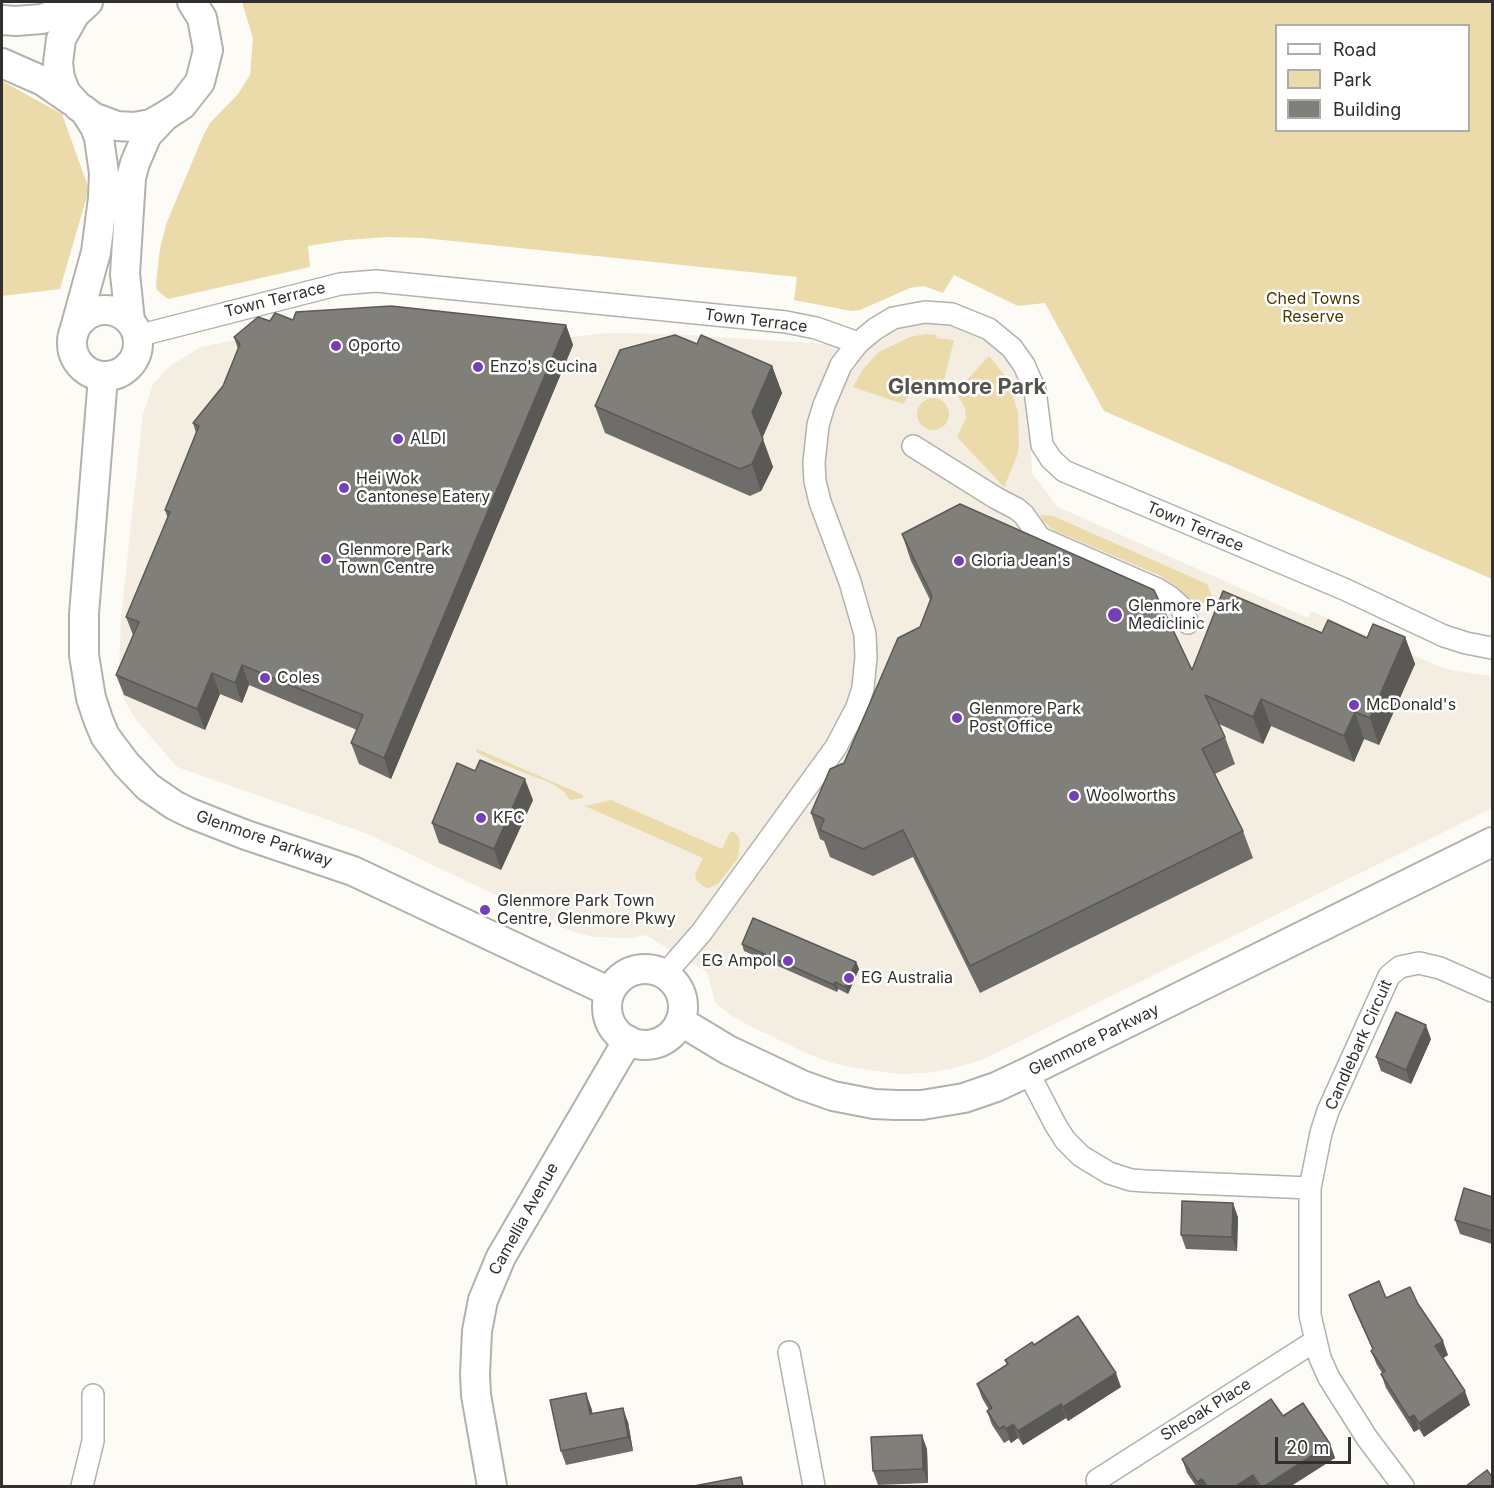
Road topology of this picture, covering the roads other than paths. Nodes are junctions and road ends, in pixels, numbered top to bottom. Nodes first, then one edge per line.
1 (87, 2) edge
2 (192, 2) edge
3 (2, 20) edge
4 (2, 63) edge
5 (81, 108) junction
6 (165, 116) junction
7 (134, 329) junction
8 (74, 332) junction
9 (858, 343) junction
10 (104, 377) junction
11 (913, 446) dead end
12 (1188, 623) dead end
13 (1492, 648) edge
14 (1492, 842) edge
15 (665, 974) junction
16 (1492, 991) edge
17 (610, 992) junction
18 (680, 1022) junction
19 (628, 1040) junction
20 (1028, 1072) junction
21 (1310, 1188) junction
22 (1315, 1341) junction
23 (789, 1352) dead end
24 (93, 1395) dead end
25 (1097, 1479) dead end
26 (82, 1486) edge
27 (492, 1486) edge
28 (814, 1486) edge
29 (1403, 1486) edge

1 - 3 main road
1 - 5 main road
2 - 6 main road
4 - 5 main road
5 - 6 main road
5 - 8 main road
6 - 7 main road
7 - 8 main road
7 - 9 street, Town Terrace
7 - 10 main road
8 - 10 main road
9 - 13 street, Town Terrace
9 - 15 street
10 - 17 main road, Glenmore Parkway
11 - 12 street
14 - 20 main road, Glenmore Parkway
15 - 17 main road
15 - 18 main road
16 - 21 street, Candlebark Circuit
17 - 19 main road
18 - 19 main road
18 - 20 main road, Glenmore Parkway
19 - 27 main road, Camellia Avenue
20 - 21 street
21 - 22 street, Candlebark Circuit
22 - 25 street, Sheoak Place
22 - 29 street, Candlebark Circuit
23 - 28 street
24 - 26 street

